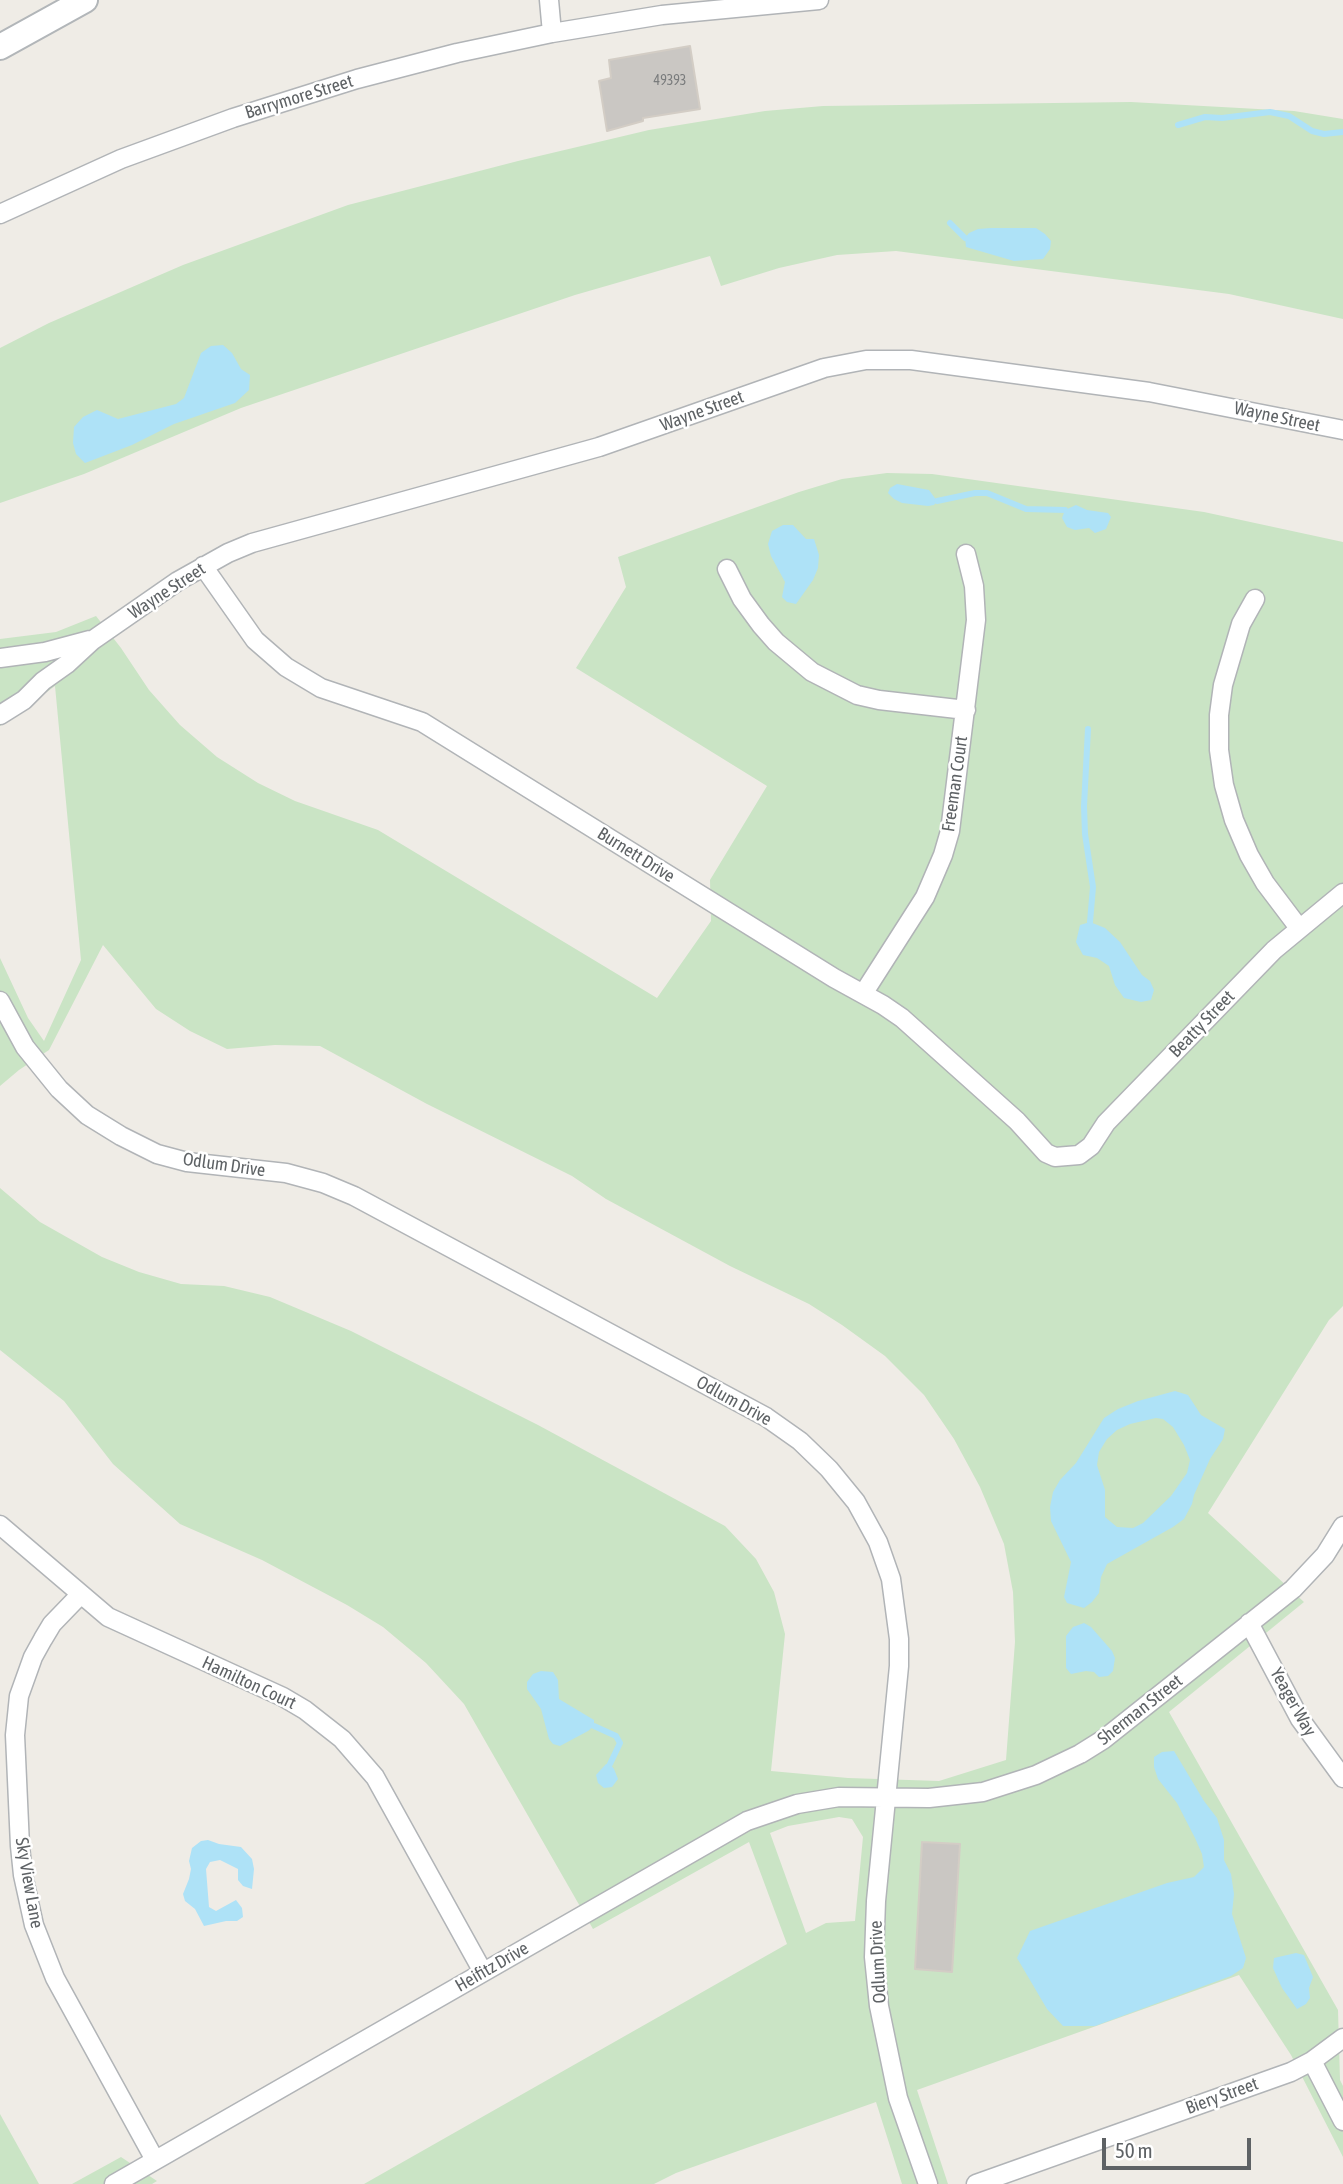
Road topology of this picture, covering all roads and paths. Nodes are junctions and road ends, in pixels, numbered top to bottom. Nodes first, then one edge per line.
1 (549, 0) edge
2 (819, 0) edge
3 (71, 4) edge
4 (552, 33) junction
5 (0, 47) edge
6 (0, 214) edge
7 (1343, 430) edge
8 (966, 554) dead end
9 (203, 566) junction
10 (727, 569) dead end
11 (1255, 599) dead end
12 (93, 639) junction
13 (0, 658) edge
14 (966, 710) junction
15 (0, 715) edge
16 (1343, 893) edge
17 (1299, 928) junction
18 (863, 994) junction
19 (0, 1001) edge
20 (1066, 1157) joint
21 (0, 1525) edge
22 (1343, 1525) edge
23 (80, 1595) junction
24 (1249, 1623) junction
25 (1343, 1778) edge
26 (886, 1797) junction
27 (483, 1972) junction
28 (1343, 2038) edge
29 (1312, 2061) junction
30 (1343, 2121) edge
31 (155, 2160) junction
32 (114, 2184) edge
33 (928, 2184) edge
34 (976, 2184) edge

1 - 4 street
2 - 4 street, Barrymore Street
3 - 5 main road
4 - 6 street, Barrymore Street
7 - 9 street, Wayne Street
8 - 14 street, Freeman Court
9 - 12 street, Wayne Street
9 - 18 street, Burnett Drive
10 - 14 street
11 - 17 street
12 - 13 street, Wayne Street
12 - 15 street, Wayne Street
14 - 18 street, Freeman Court
16 - 17 street, Beatty Street
17 - 20 street, Beatty Street
18 - 20 street, Burnett Drive
19 - 26 street, Odlum Drive
21 - 23 street, Hamilton Court
22 - 24 street, Sherman Street
23 - 27 street, Hamilton Court
23 - 31 street, Sky View Lane
24 - 25 street, Yeager Way
24 - 26 street, Sherman Street
26 - 27 street, Heifitz Drive
26 - 33 street, Odlum Drive
27 - 31 street, Heifitz Drive
28 - 29 street, Biery Street
29 - 30 street
29 - 34 street, Biery Street
31 - 32 street, Heifitz Drive

